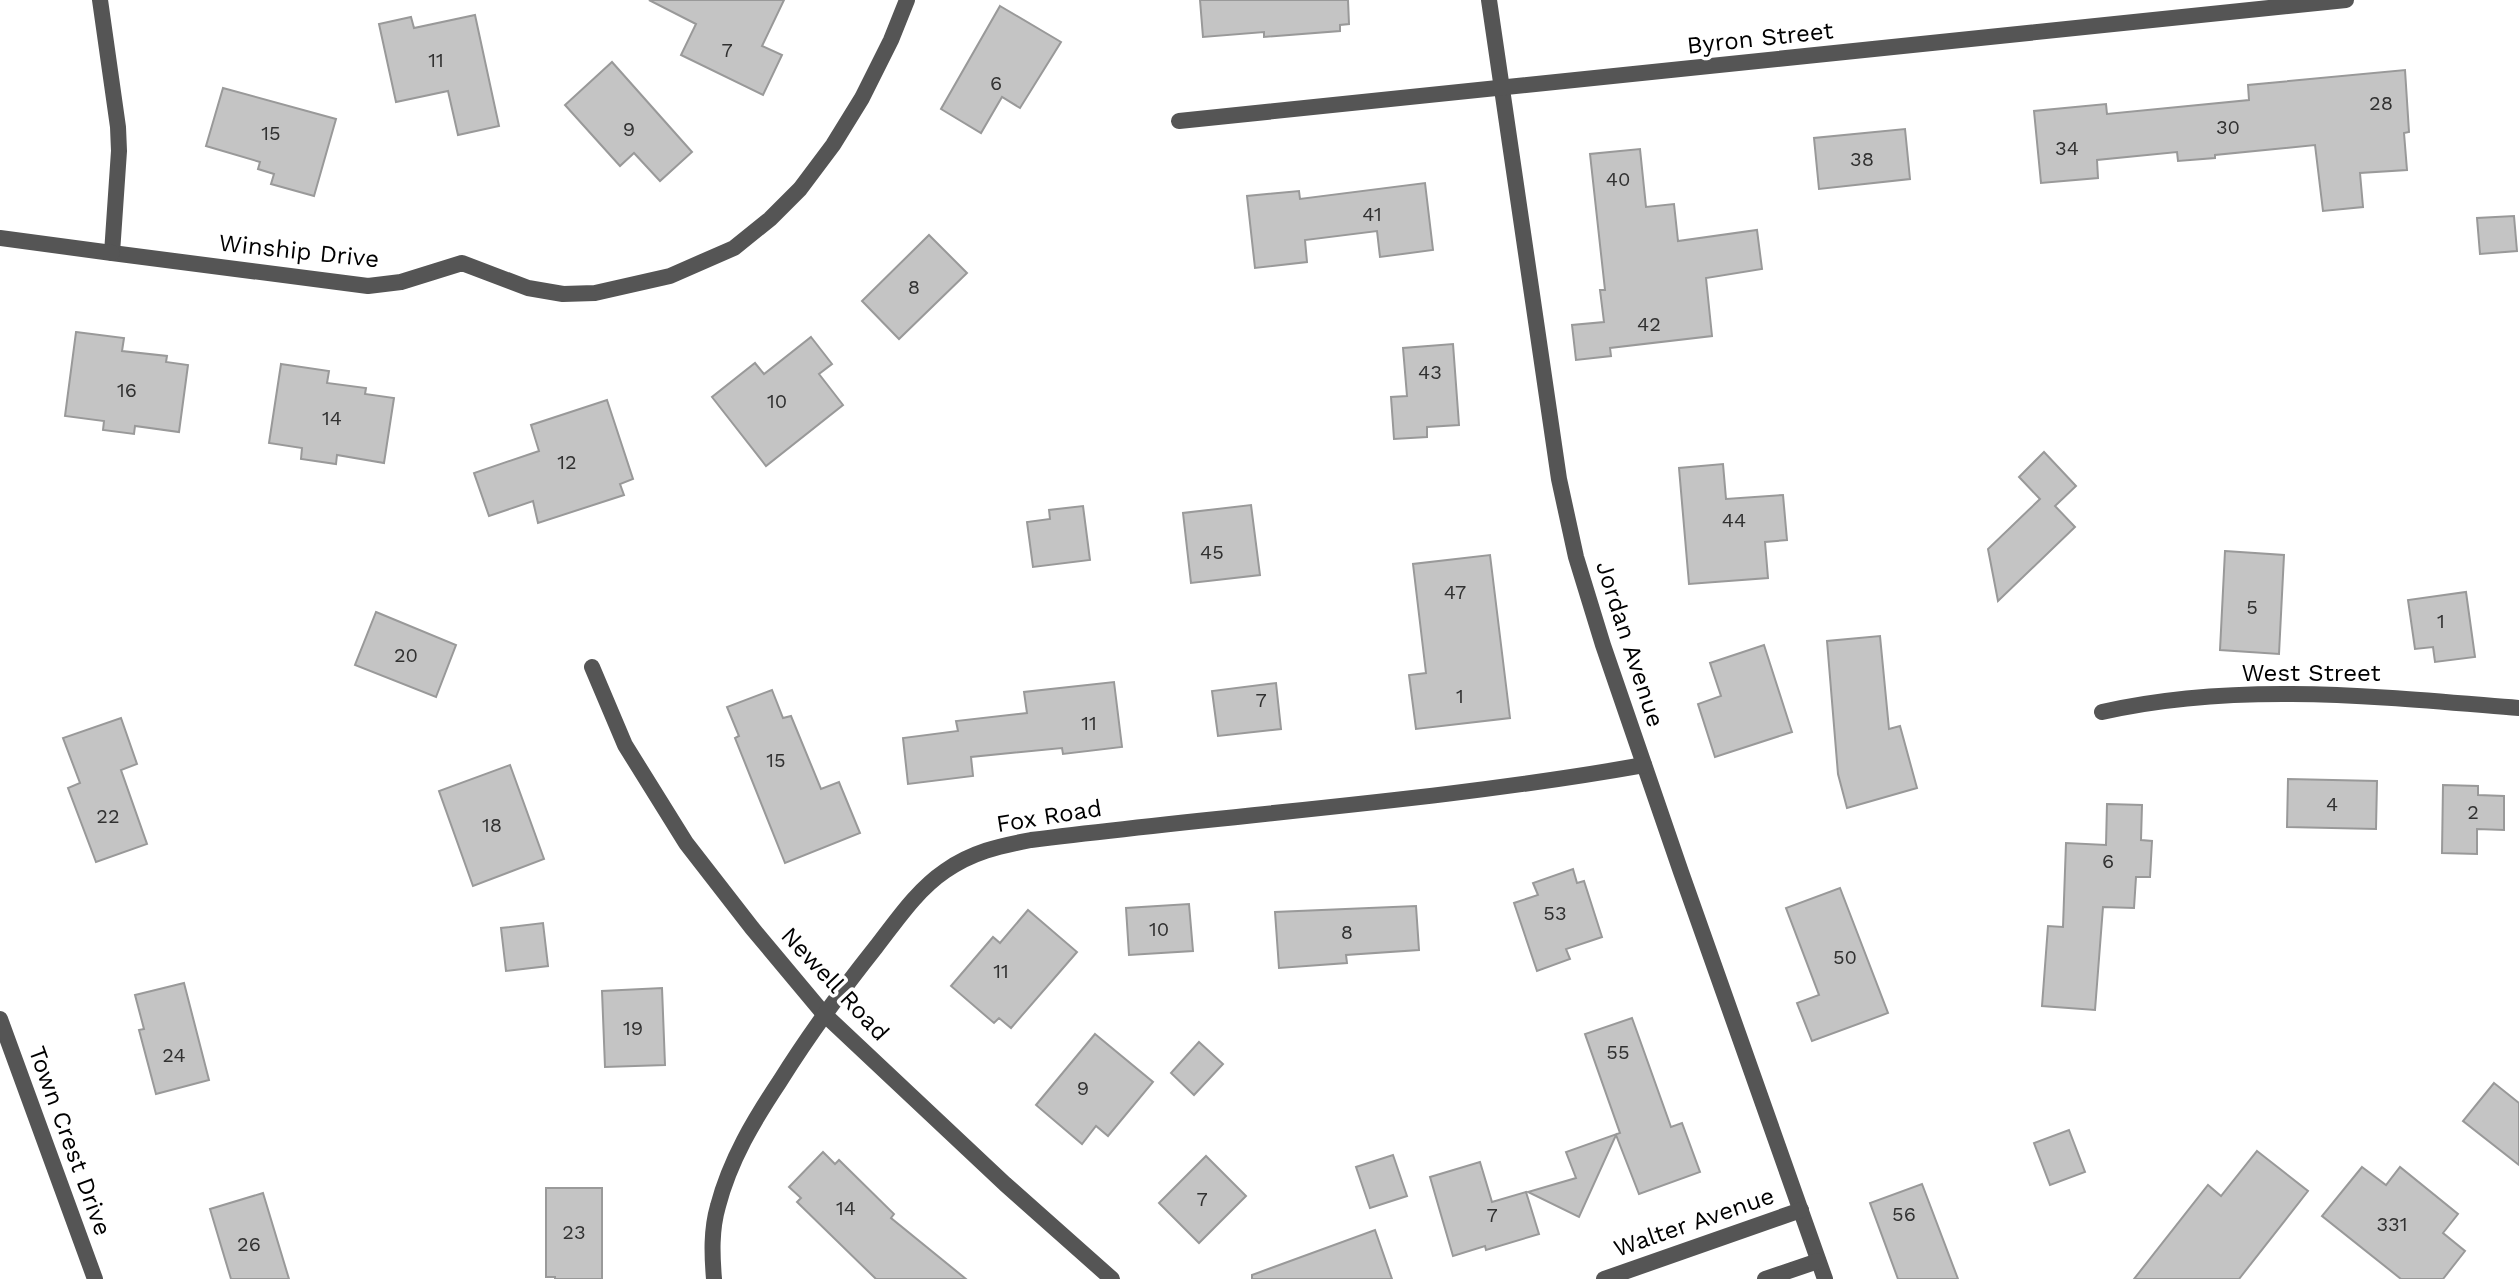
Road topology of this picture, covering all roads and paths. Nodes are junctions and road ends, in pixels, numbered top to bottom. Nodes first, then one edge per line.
1 (100, 0) edge
2 (907, 0) edge
3 (1489, 0) edge
4 (2346, 0) edge
5 (1501, 89) junction
6 (1179, 121) dead end
7 (0, 238) edge
8 (112, 253) junction
9 (592, 667) dead end
10 (2519, 708) edge
11 (2102, 712) dead end
12 (1644, 765) junction
13 (823, 1013) junction
14 (0, 1019) edge
15 (1801, 1210) junction
16 (1818, 1261) junction
17 (95, 1279) edge
18 (714, 1279) edge
19 (1112, 1279) edge
20 (1604, 1279) edge
21 (1765, 1279) edge
22 (1825, 1279) edge

1 - 8 street
2 - 8 street, Winship Drive
3 - 5 street, Jordan Avenue
4 - 5 street, Byron Street
5 - 6 street, Byron Street
5 - 12 street, Jordan Avenue
7 - 8 street, Winship Drive
9 - 13 street, Newell Road
10 - 11 street, West Street
12 - 13 street, Fox Road
12 - 15 street, Jordan Avenue
13 - 18 street, Fox Road
13 - 19 street, Newell Road
14 - 17 street, Town Crest Drive
15 - 16 street, Jordan Avenue
15 - 20 street, Walter Avenue
16 - 21 street
16 - 22 street, Jordan Avenue

